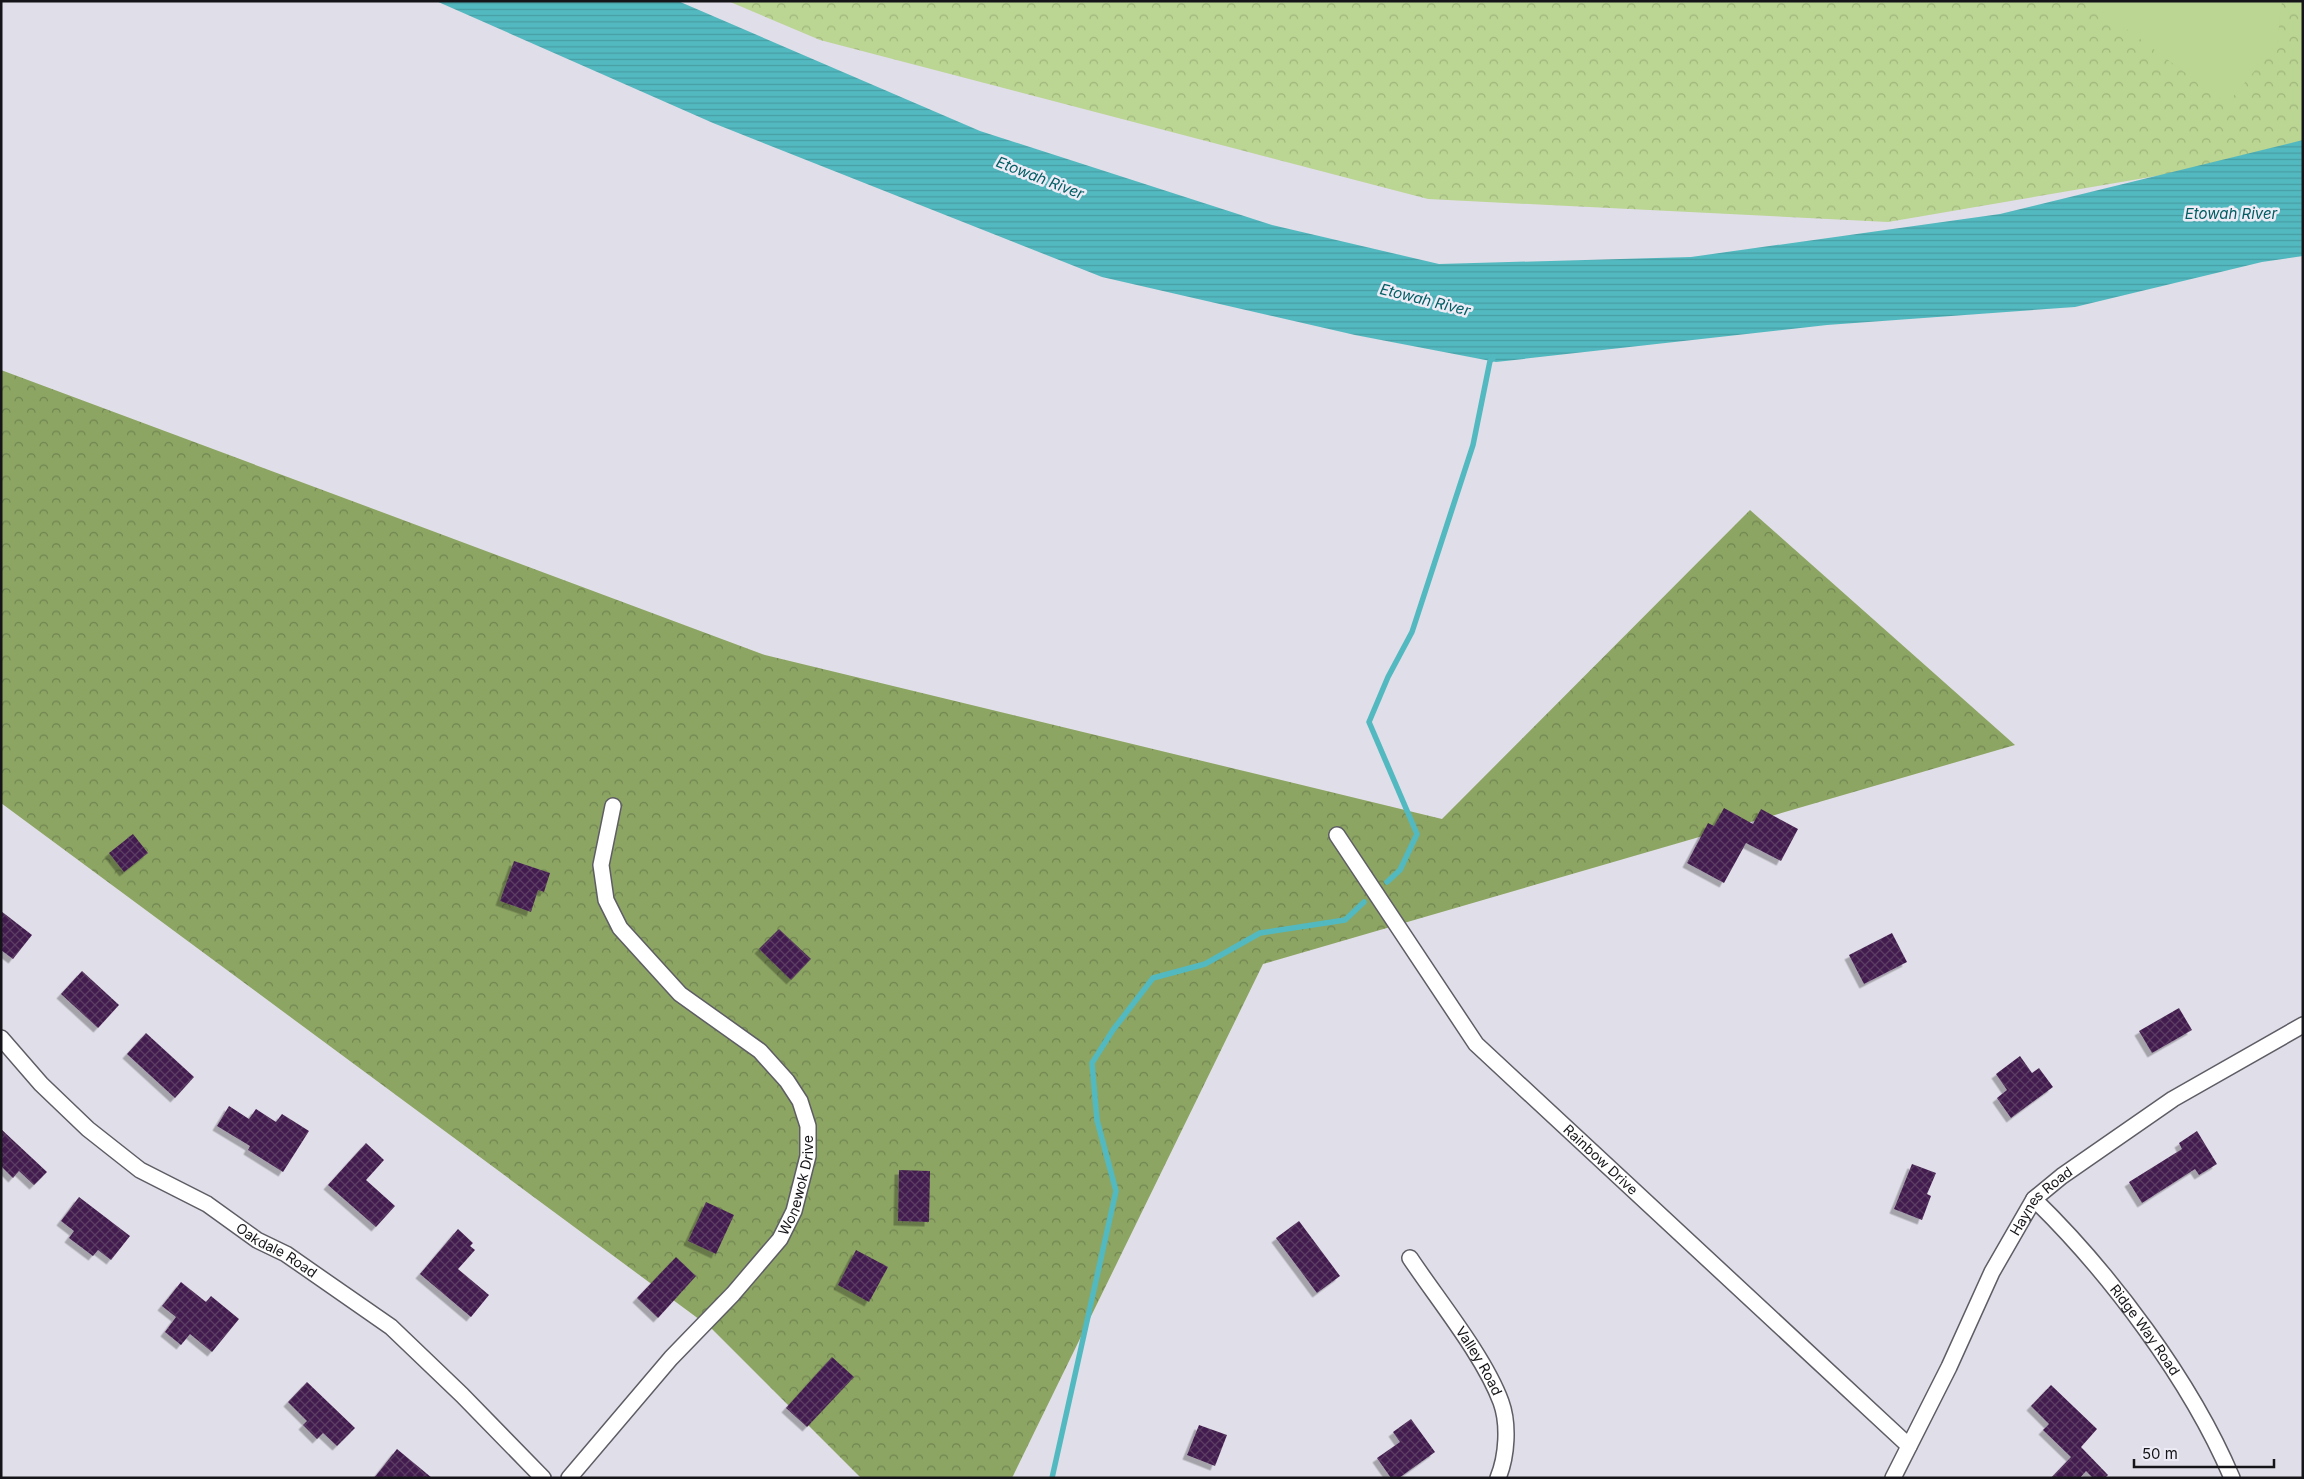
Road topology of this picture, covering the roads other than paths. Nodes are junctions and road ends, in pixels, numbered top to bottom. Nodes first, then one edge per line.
1 (613, 806) dead end
2 (1337, 835) dead end
3 (2303, 1025) edge
4 (1, 1038) edge
5 (2034, 1199) junction
6 (1410, 1258) dead end
7 (1909, 1446) junction
8 (543, 1478) edge
9 (569, 1478) edge
10 (1498, 1478) edge
11 (1893, 1478) edge
12 (2232, 1478) edge

1 - 9 street, Wonewok Drive
2 - 7 street, Rainbow Drive
3 - 5 street, Haynes Road
4 - 8 street, Oakdale Road
5 - 7 street, Haynes Road
5 - 12 street, Ridge Way Road
6 - 10 street, Valley Road
7 - 11 street, Haynes Road

